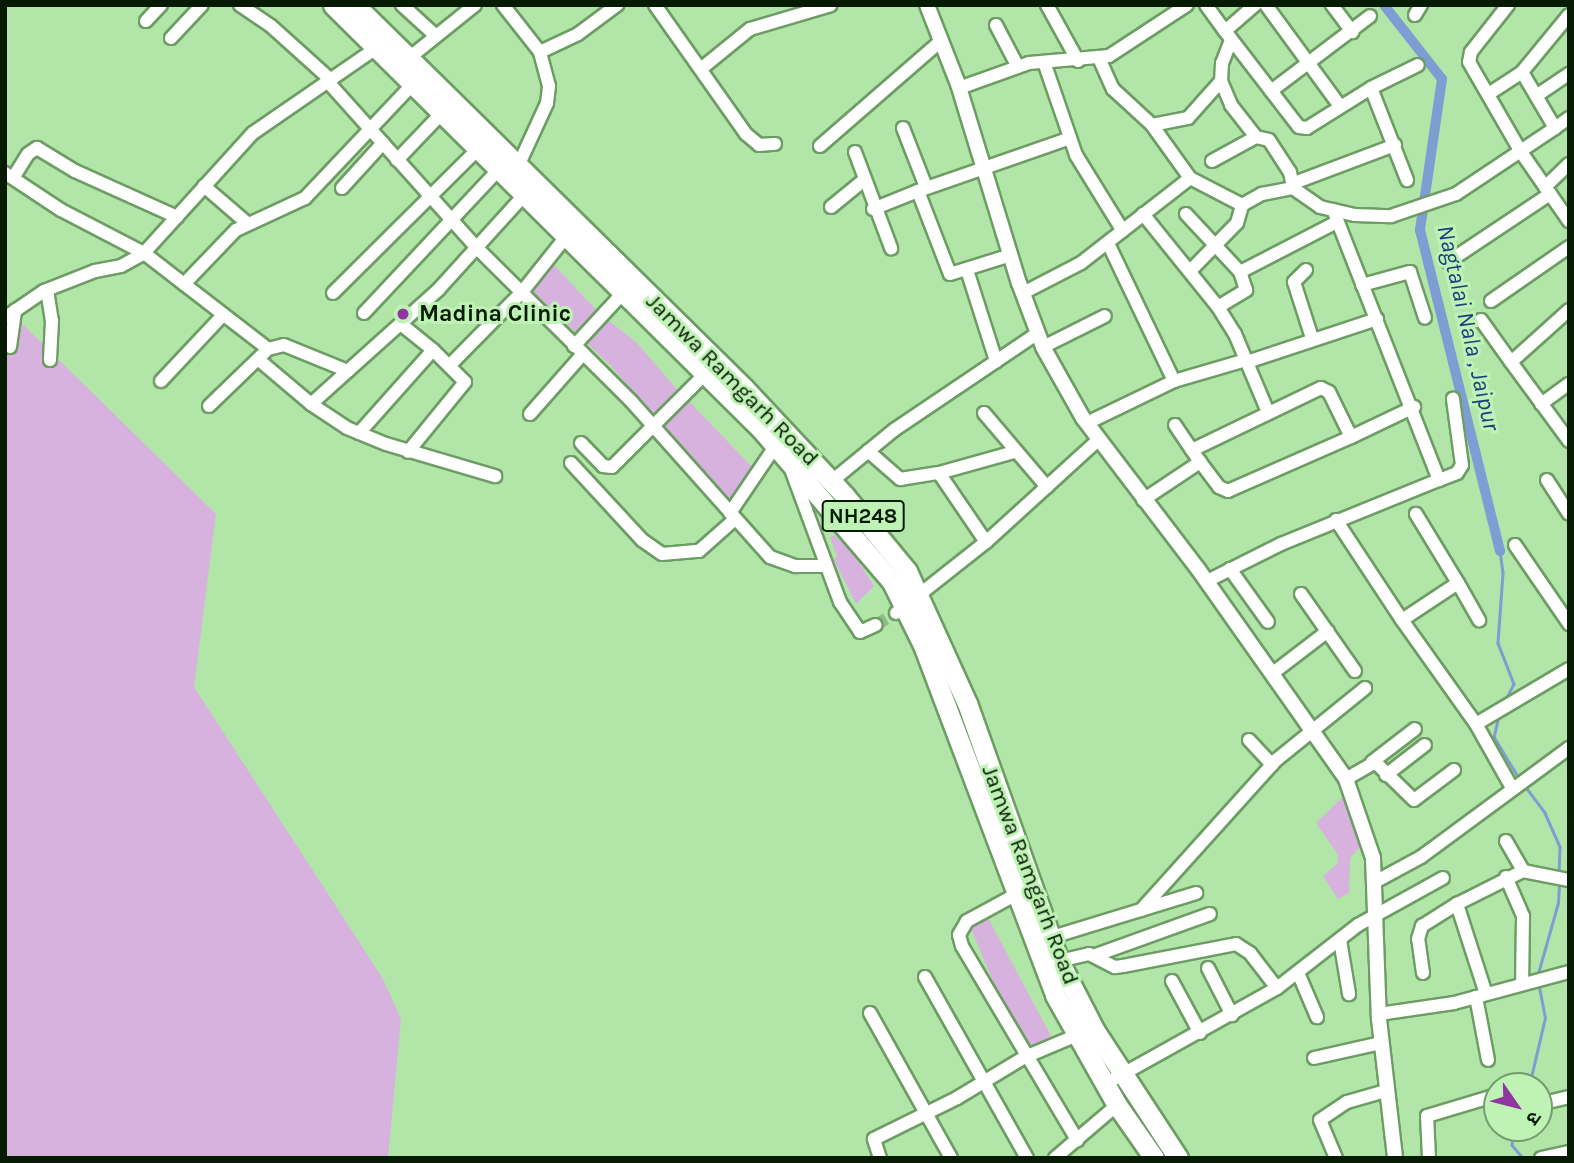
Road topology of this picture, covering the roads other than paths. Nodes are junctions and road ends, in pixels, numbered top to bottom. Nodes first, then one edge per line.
1 (161, 5) edge
2 (202, 5) edge
3 (333, 5) edge
4 (355, 5) edge
5 (401, 5) edge
6 (475, 5) edge
7 (503, 5) edge
8 (617, 5) edge
9 (655, 5) edge
10 (831, 5) edge
11 (927, 5) edge
12 (1047, 5) edge
13 (1187, 5) edge
14 (1206, 5) edge
15 (1255, 5) edge
16 (1266, 5) edge
17 (1332, 5) edge
18 (1507, 5) edge
19 (242, 6) edge
20 (1569, 15) edge
21 (1370, 16) dead end
22 (146, 21) dead end
23 (996, 25) dead end
24 (1352, 32) junction
25 (436, 36) junction
26 (1228, 36) junction
27 (171, 38) dead end
28 (941, 41) junction
29 (376, 48) junction
30 (540, 52) junction
31 (1099, 58) junction
32 (1078, 61) junction
33 (1044, 62) junction
34 (403, 63) junction
35 (1312, 64) junction
36 (1418, 65) dead end
37 (1018, 66) junction
38 (702, 68) junction
39 (1522, 72) junction
40 (1569, 74) edge
41 (329, 81) junction
42 (1222, 81) junction
43 (412, 85) junction
44 (959, 88) junction
45 (1371, 88) junction
46 (1271, 91) junction
47 (1490, 93) junction
48 (1538, 94) junction
49 (1340, 106) junction
50 (441, 114) junction
51 (1569, 118) edge
52 (1152, 125) junction
53 (904, 128) dead end
54 (1555, 128) junction
55 (369, 129) junction
56 (1256, 137) junction
57 (1070, 138) junction
58 (383, 143) junction
59 (775, 144) dead end
60 (1395, 145) junction
61 (820, 146) dead end
62 (478, 149) junction
63 (855, 152) dead end
64 (1521, 152) junction
65 (397, 160) junction
66 (1212, 161) dead end
67 (519, 164) junction
68 (1569, 164) edge
69 (986, 168) junction
70 (499, 169) junction
71 (8, 175) edge
72 (1190, 178) junction
73 (863, 180) junction
74 (1408, 180) dead end
75 (204, 186) junction
76 (1294, 186) junction
77 (342, 187) dead end
78 (922, 189) junction
79 (1547, 190) junction
80 (524, 195) junction
81 (431, 197) junction
82 (1242, 205) junction
83 (831, 207) dead end
84 (873, 209) junction
85 (1143, 214) junction
86 (1186, 214) dead end
87 (1335, 216) junction
88 (177, 217) junction
89 (452, 220) junction
90 (1569, 220) edge
91 (248, 224) junction
92 (1123, 232) junction
93 (565, 238) junction
94 (1108, 243) junction
95 (1215, 244) junction
96 (1569, 247) edge
97 (478, 248) junction
98 (891, 248) dead end
99 (144, 253) junction
100 (1011, 255) junction
101 (1448, 262) dead end
102 (967, 270) junction
103 (1306, 270) dead end
104 (1190, 271) junction
105 (1240, 272) junction
106 (184, 284) junction
107 (1362, 285) junction
108 (47, 290) junction
109 (522, 292) junction
110 (333, 293) dead end
111 (1023, 293) junction
112 (622, 294) junction
113 (1492, 301) dead end
114 (1218, 307) junction
115 (1569, 310) edge
116 (364, 313) dead end
117 (10, 314) edge
118 (222, 316) junction
119 (1105, 316) dead end
120 (1425, 318) dead end
121 (1377, 319) junction
122 (1481, 320) dead end
123 (402, 325) junction
124 (1312, 338) junction
125 (1041, 340) junction
126 (10, 347) dead end
127 (268, 349) junction
128 (433, 350) junction
129 (578, 351) junction
130 (50, 360) dead end
131 (259, 360) junction
132 (996, 361) junction
133 (1246, 361) junction
134 (1511, 362) junction
135 (450, 365) junction
136 (348, 371) junction
137 (706, 373) junction
138 (161, 381) dead end
139 (1174, 381) junction
140 (1569, 384) edge
141 (1453, 399) dead end
142 (311, 404) junction
143 (1541, 404) junction
144 (209, 406) dead end
145 (1414, 407) junction
146 (1268, 412) junction
147 (530, 414) dead end
148 (984, 414) dead end
149 (1087, 423) junction
150 (1175, 425) dead end
151 (654, 426) junction
152 (359, 433) junction
153 (1351, 437) junction
154 (1098, 440) junction
155 (1569, 441) edge
156 (580, 443) dead end
157 (781, 450) junction
158 (1192, 450) junction
159 (868, 451) junction
160 (408, 452) junction
161 (1014, 452) junction
162 (1200, 462) junction
163 (571, 463) dead end
164 (939, 473) junction
165 (495, 476) dead end
166 (1440, 480) junction
167 (1547, 480) dead end
168 (832, 481) junction
169 (1047, 487) junction
170 (1143, 500) junction
171 (1416, 514) dead end
172 (1569, 514) edge
173 (732, 516) junction
174 (1336, 520) junction
175 (986, 542) junction
176 (1514, 545) dead end
177 (825, 566) junction
178 (1230, 569) junction
179 (1207, 581) junction
180 (1458, 583) junction
181 (1301, 594) dead end
182 (908, 606) junction
183 (1402, 620) junction
184 (1479, 620) dead end
185 (1268, 622) dead end
186 (1569, 624) edge
187 (876, 625) dead end
188 (1328, 631) junction
189 (1569, 669) edge
190 (1355, 671) dead end
191 (1273, 673) junction
192 (1365, 688) dead end
193 (1476, 724) junction
194 (1313, 728) junction
195 (1415, 729) dead end
196 (1249, 740) dead end
197 (1425, 745) dead end
198 (1568, 750) edge
199 (1372, 762) junction
200 (1272, 765) junction
201 (1454, 770) dead end
202 (1387, 775) junction
203 (1346, 779) junction
204 (1517, 784) junction
205 (1506, 841) dead end
206 (1523, 871) junction
207 (1506, 877) junction
208 (1443, 878) dead end
209 (1567, 880) edge
210 (1373, 884) junction
211 (1196, 893) dead end
212 (1015, 895) junction
213 (1458, 904) junction
214 (1141, 910) junction
215 (1210, 915) dead end
216 (1373, 919) junction
217 (1049, 938) junction
218 (1340, 940) junction
219 (1096, 956) junction
220 (1059, 961) junction
221 (1208, 968) dead end
222 (1423, 972) dead end
223 (1569, 972) edge
224 (1299, 975) junction
225 (925, 977) dead end
226 (1172, 981) dead end
227 (1524, 984) junction
228 (1278, 988) junction
229 (1349, 995) dead end
230 (1481, 995) junction
231 (870, 1013) dead end
232 (1379, 1014) junction
233 (1232, 1015) junction
234 (1317, 1017) dead end
235 (1199, 1033) junction
236 (1077, 1035) junction
237 (1381, 1043) junction
238 (1025, 1057) junction
239 (1314, 1058) dead end
240 (1488, 1060) dead end
241 (1114, 1079) junction
242 (984, 1082) junction
243 (1385, 1091) junction
244 (1483, 1099) edge
245 (1117, 1105) junction
246 (924, 1113) junction
247 (1077, 1140) junction
248 (1569, 1152) edge
249 (880, 1158) edge
250 (951, 1158) edge
251 (1027, 1158) edge
252 (1055, 1158) edge
253 (1154, 1158) edge
254 (1178, 1158) edge
255 (1336, 1158) edge
256 (1395, 1158) edge
257 (1429, 1158) edge
258 (1541, 1158) edge

1 - 22 street
2 - 27 street
3 - 29 highway, Jamwa Ramgarh Road / NH248
4 - 34 highway, Jamwa Ramgarh Road / NH248
5 - 25 street
6 - 25 street
7 - 30 street
8 - 30 street
9 - 38 street
10 - 38 street
11 - 28 street
12 - 32 street
13 - 31 street
14 - 26 street
15 - 26 street
16 - 35 street
17 - 24 street
18 - 47 street
19 - 41 street
20 - 39 street
21 - 24 street
23 - 37 street
24 - 35 street
25 - 34 street
26 - 42 street
26 - 46 street
28 - 44 street
28 - 61 street
29 - 34 highway, Jamwa Ramgarh Road / NH248
29 - 41 street
30 - 67 street
31 - 32 street
31 - 52 street
32 - 33 street
33 - 37 street
33 - 57 street
34 - 43 highway, Jamwa Ramgarh Road / NH248
34 - 67 highway, Jamwa Ramgarh Road / NH248
35 - 46 street
35 - 49 street
36 - 45 street
37 - 44 street
38 - 59 street
39 - 47 street
39 - 48 street
40 - 48 street
41 - 55 street
41 - 75 street
42 - 52 street
42 - 56 street
43 - 50 highway, Jamwa Ramgarh Road / NH248
43 - 55 street
44 - 69 street
45 - 49 street
45 - 60 street
46 - 49 street
47 - 64 street
48 - 54 street
50 - 62 highway, Jamwa Ramgarh Road / NH248
50 - 65 street
51 - 54 street
52 - 72 street
53 - 78 street
54 - 64 street
55 - 58 street
55 - 91 street
56 - 66 street
56 - 76 street
57 - 69 street
57 - 92 street
58 - 65 street
58 - 77 street
60 - 74 street
60 - 76 street
62 - 70 highway, Jamwa Ramgarh Road / NH248
62 - 81 street
63 - 73 street
64 - 79 street
64 - 87 street
65 - 81 street
67 - 168 highway, Jamwa Ramgarh Road / NH248
68 - 79 street
69 - 78 street
69 - 100 street
70 - 80 highway, Jamwa Ramgarh Road / NH248
70 - 89 street
71 - 88 street
71 - 99 street
72 - 82 street
72 - 85 street
73 - 83 street
73 - 84 street
75 - 88 street
75 - 91 street
76 - 82 street
76 - 87 street
78 - 84 street
78 - 102 street
79 - 90 street
79 - 101 street
80 - 93 highway, Jamwa Ramgarh Road / NH248
80 - 97 street
81 - 89 street
81 - 110 street
82 - 95 street
84 - 98 street
85 - 92 street
85 - 104 street
86 - 95 street
87 - 105 street
87 - 107 street
88 - 99 street
89 - 97 street
89 - 116 street
91 - 106 street
92 - 94 street
93 - 109 street
93 - 112 highway, Jamwa Ramgarh Road / NH248
94 - 111 street
94 - 139 street
95 - 104 street
95 - 105 street
96 - 113 street
97 - 109 street
97 - 123 street
99 - 106 street
99 - 108 street
100 - 102 street
100 - 111 street
102 - 132 street
103 - 124 street
104 - 114 street
105 - 114 street
106 - 118 street
107 - 120 street
107 - 121 street
108 - 117 street
108 - 130 street
109 - 129 street
109 - 135 street
111 - 125 street
112 - 129 street
112 - 137 highway, Jamwa Ramgarh Road / NH248
114 - 133 street
115 - 134 street
117 - 126 street
118 - 127 street
118 - 138 street
119 - 125 street
121 - 124 street
121 - 145 street
122 - 134 street
123 - 128 street
123 - 136 street
124 - 133 street
125 - 132 street
125 - 149 street
127 - 131 street
127 - 136 street
128 - 135 street
128 - 152 street
129 - 147 street
129 - 151 street
131 - 142 street
131 - 144 street
132 - 159 street
133 - 139 street
133 - 146 street
134 - 143 street
135 - 160 street
136 - 142 street
137 - 151 street
137 - 157 highway, Jamwa Ramgarh Road / NH248
139 - 149 street
140 - 143 street
141 - 166 street
142 - 152 street
143 - 155 street
145 - 153 street
145 - 166 street
146 - 153 street
146 - 158 street
148 - 161 street
149 - 154 street
150 - 158 street
151 - 156 street
151 - 173 street
152 - 160 street
153 - 162 street
154 - 169 street
154 - 170 street
157 - 173 street
157 - 177 street
157 - 182 highway, Jamwa Ramgarh Road / NH248
158 - 162 street
159 - 164 street
159 - 168 street
160 - 165 street
161 - 164 street
161 - 169 street
162 - 170 street
163 - 173 street
164 - 175 street
166 - 174 street
167 - 172 street
168 - 182 highway, Jamwa Ramgarh Road / NH248
169 - 175 street
170 - 179 street
171 - 180 street
173 - 177 street
174 - 178 street
174 - 183 street
175 - 182 street
176 - 186 street
177 - 187 street
178 - 179 street
178 - 185 street
179 - 191 street
180 - 183 street
180 - 184 street
181 - 188 street
182 - 212 highway, Jamwa Ramgarh Road / NH248
182 - 217 highway, Jamwa Ramgarh Road / NH248
183 - 193 street
188 - 190 street
188 - 191 street
189 - 193 street
191 - 194 street
192 - 194 street
193 - 204 street
194 - 200 street
194 - 203 street
195 - 199 street
196 - 200 street
197 - 202 street
198 - 204 street
199 - 202 street
199 - 203 street
200 - 214 street
201 - 202 street
203 - 210 street
204 - 210 street
205 - 206 street
206 - 207 street
206 - 209 street
207 - 213 street
207 - 227 street
208 - 216 street
210 - 216 street
211 - 214 street
212 - 236 highway, Jamwa Ramgarh Road / NH248
212 - 238 street
213 - 222 street
213 - 230 street
214 - 217 street
215 - 219 street
216 - 218 street
216 - 232 street
217 - 220 highway, Jamwa Ramgarh Road / NH248
218 - 224 street
218 - 229 street
219 - 220 street
219 - 228 street
220 - 241 highway, Jamwa Ramgarh Road / NH248
221 - 233 street
223 - 227 street
224 - 228 street
224 - 234 street
225 - 242 street
226 - 235 street
227 - 230 street
228 - 233 street
230 - 232 street
230 - 240 street
231 - 246 street
232 - 237 street
233 - 235 street
235 - 241 street
236 - 238 street
236 - 241 highway, Jamwa Ramgarh Road / NH248
237 - 239 street
237 - 243 street
238 - 242 street
238 - 247 street
241 - 245 highway, Jamwa Ramgarh Road / NH248
241 - 254 highway, Jamwa Ramgarh Road / NH248
242 - 246 street
242 - 251 street
243 - 255 street
243 - 256 street
244 - 257 street
245 - 247 street
245 - 253 highway, Jamwa Ramgarh Road / NH248
246 - 249 street
246 - 250 street
247 - 252 street
248 - 258 street

